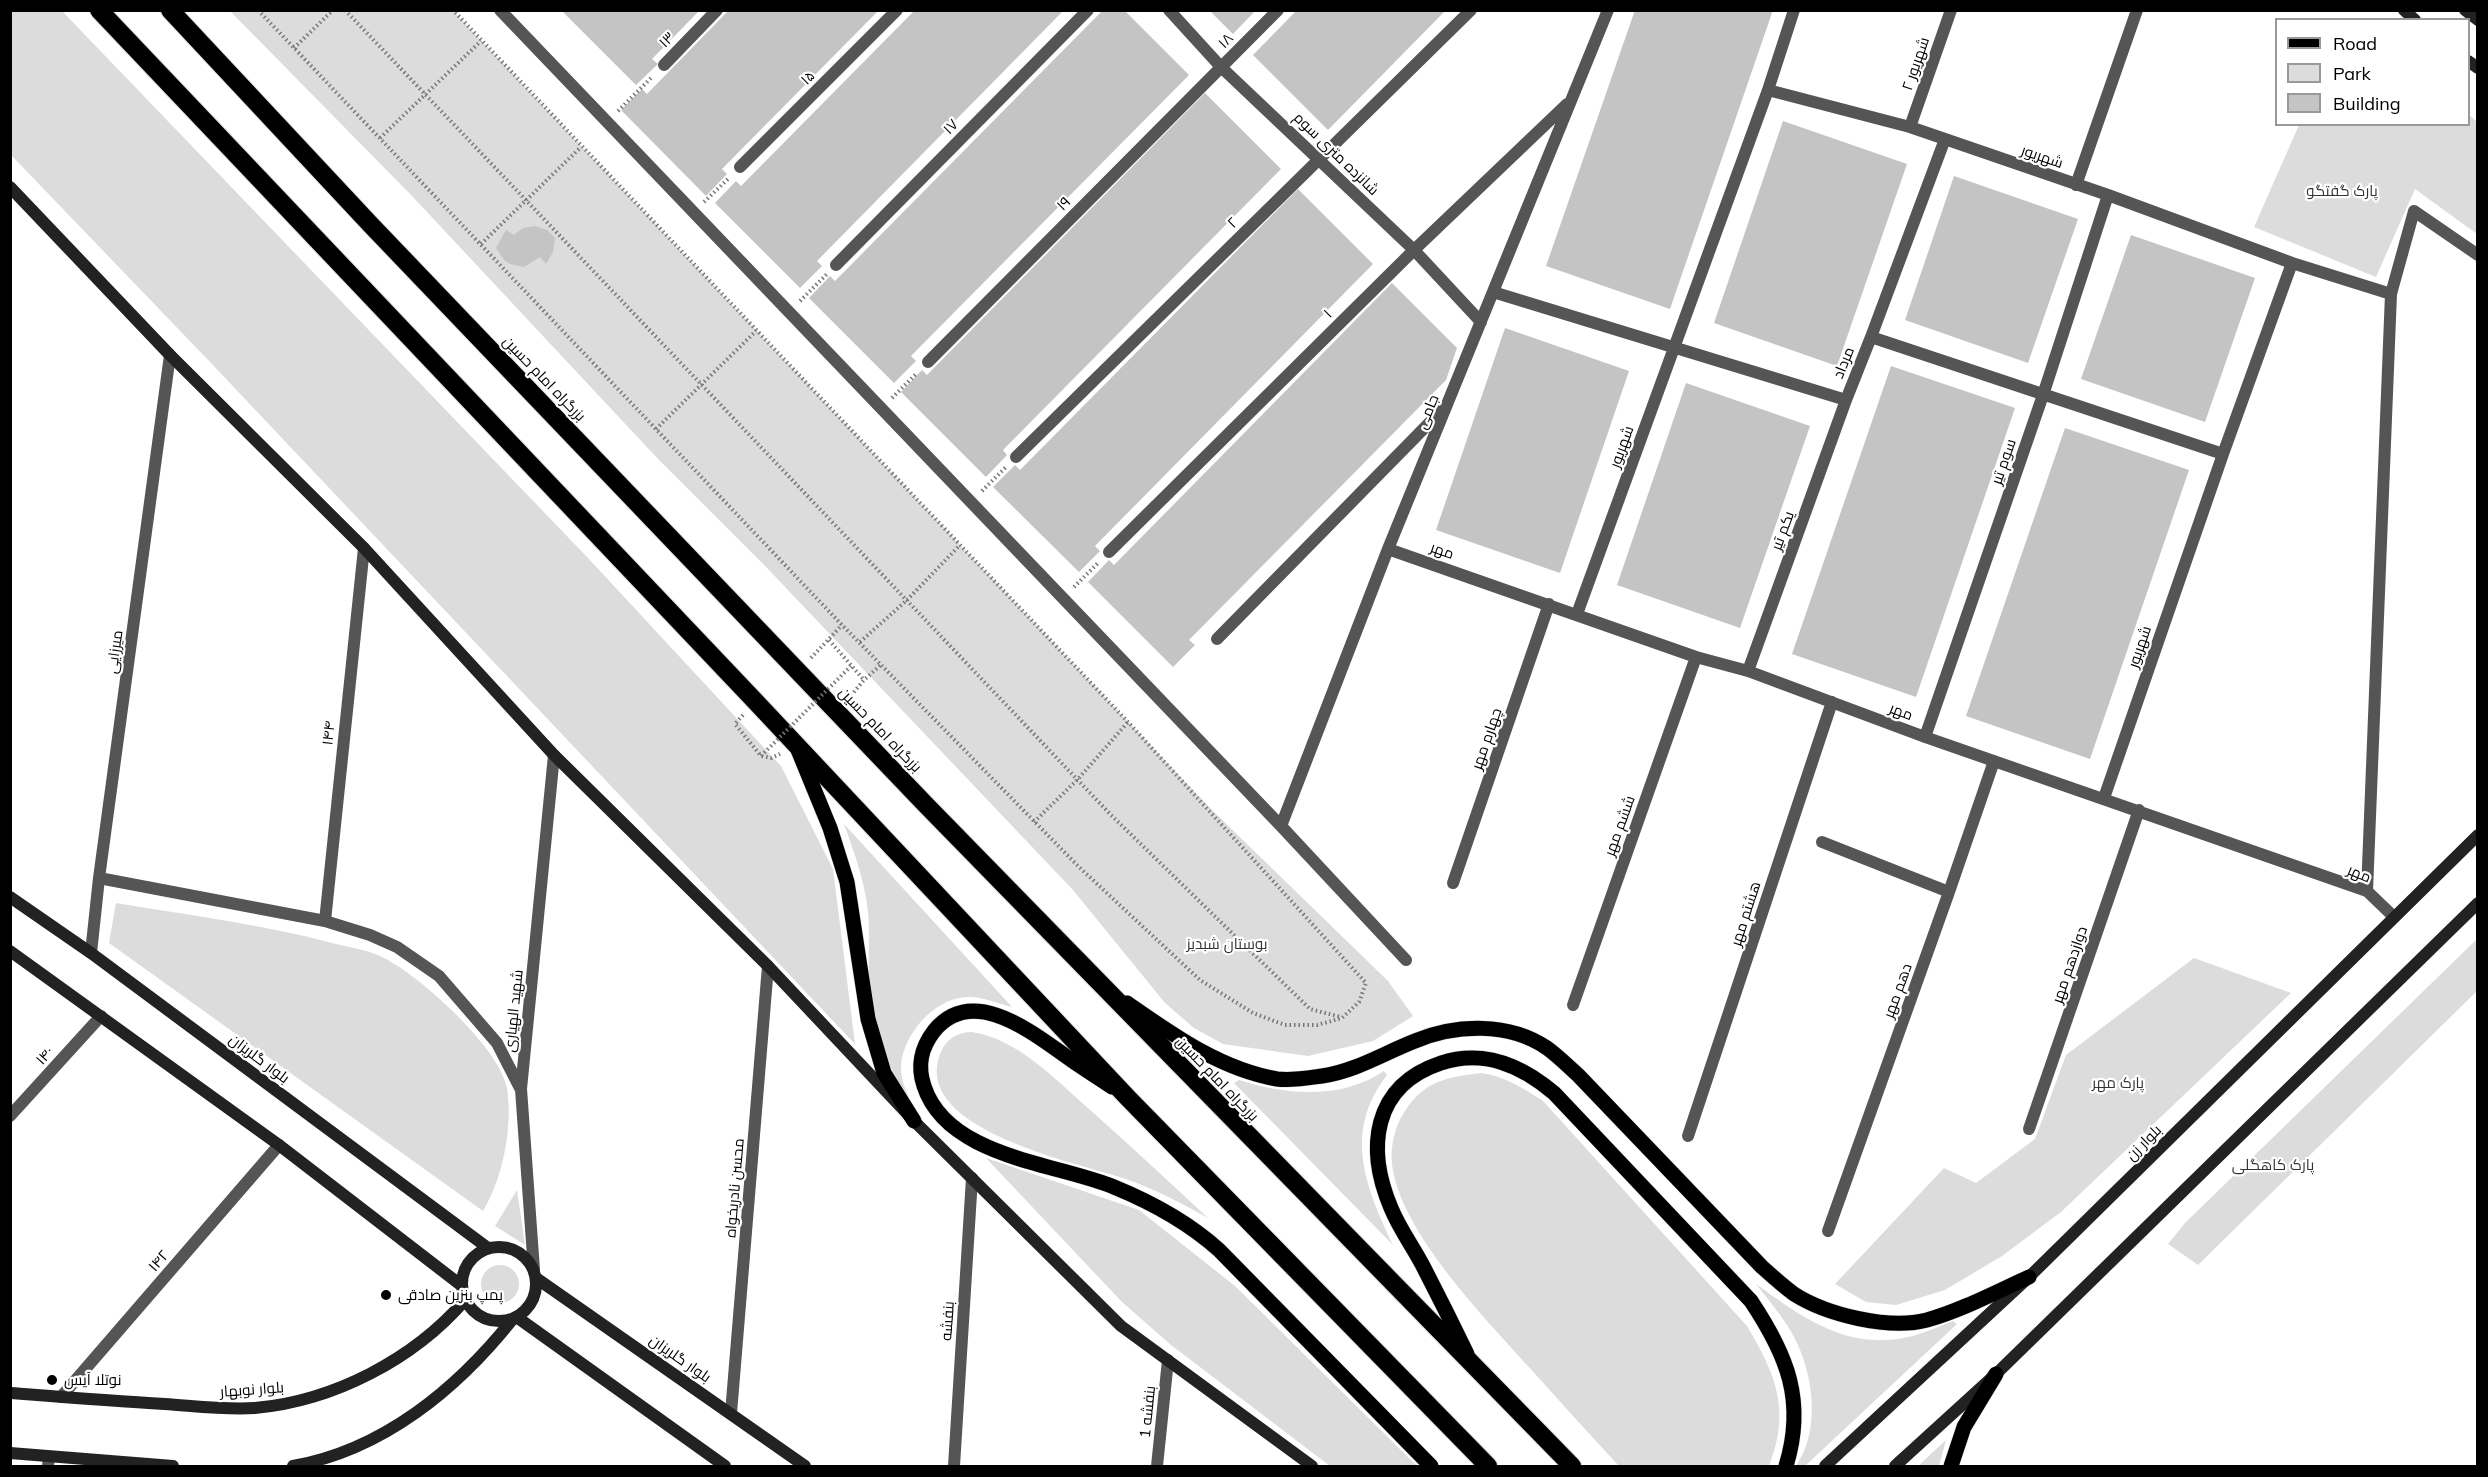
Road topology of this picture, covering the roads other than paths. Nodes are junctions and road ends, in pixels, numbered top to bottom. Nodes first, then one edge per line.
1 (99, 10) edge
2 (170, 10) edge
3 (500, 10) edge
4 (717, 10) edge
5 (897, 10) edge
6 (1088, 10) edge
7 (1169, 10) edge
8 (1278, 10) edge
9 (1472, 10) edge
10 (1608, 10) edge
11 (1794, 10) edge
12 (1951, 10) edge
13 (2137, 10) edge
14 (2465, 10) edge
15 (2478, 20) edge
16 (664, 64) road end
17 (1221, 67) junction
18 (1768, 90) junction
19 (1571, 100) junction
20 (1910, 127) junction
21 (1945, 139) junction
22 (1320, 159) junction
23 (740, 167) road end
24 (2076, 185) junction
25 (10, 187) edge
26 (2108, 195) junction
27 (1414, 250) junction
28 (2478, 255) edge
29 (2292, 263) junction
30 (836, 265) road end
31 (1493, 292) junction
32 (2391, 294) junction
33 (1481, 322) junction
34 (1870, 338) junction
35 (1674, 348) junction
36 (170, 355) junction
37 (928, 362) road end
38 (2043, 395) junction
39 (1846, 400) junction
40 (1447, 405) junction
41 (2223, 454) junction
42 (1016, 457) road end
43 (364, 548) junction
44 (1388, 549) junction
45 (1109, 552) road end
46 (1549, 604) junction
47 (1577, 614) junction
48 (1217, 639) dead end
49 (1696, 657) junction
50 (1748, 671) junction
51 (1832, 702) junction
52 (1925, 737) junction
53 (796, 745) junction
54 (554, 755) junction
55 (1994, 761) junction
56 (2104, 798) junction
57 (2139, 810) junction
58 (1281, 826) junction
59 (2478, 835) edge
60 (1822, 842) dead end
61 (99, 878) junction
62 (1454, 883) dead end
63 (2367, 891) junction
64 (1950, 892) junction
65 (10, 897) edge
66 (2478, 903) edge
67 (2394, 917) junction
68 (325, 921) junction
69 (10, 951) edge
70 (92, 953) junction
71 (1406, 960) dead end
72 (768, 966) junction
73 (1099, 984) junction
74 (1573, 1005) dead end
75 (101, 1016) junction
76 (521, 1089) junction
77 (1128, 1098) junction
78 (10, 1116) edge
79 (914, 1121) junction
80 (2029, 1129) dead end
81 (1688, 1136) dead end
82 (279, 1145) junction
83 (972, 1178) junction
84 (1828, 1230) dead end
85 (488, 1248) junction
86 (535, 1274) junction
87 (2029, 1277) junction
88 (462, 1286) junction
89 (465, 1300) junction
90 (515, 1319) junction
91 (1168, 1360) junction
92 (1474, 1367) junction
93 (1996, 1374) junction
94 (10, 1393) edge
95 (61, 1397) junction
96 (731, 1413) junction
97 (10, 1453) edge
98 (48, 1462) edge
99 (173, 1467) edge
100 (293, 1467) edge
101 (725, 1467) edge
102 (805, 1467) edge
103 (954, 1467) edge
104 (1157, 1467) edge
105 (1312, 1467) edge
106 (1431, 1467) edge
107 (1488, 1467) edge
108 (1572, 1467) edge
109 (1786, 1467) edge
110 (1825, 1467) edge
111 (1894, 1467) edge
112 (1951, 1467) edge

1 - 53 highway
2 - 73 highway, بزرگراه امام حسین
3 - 58 street
4 - 16 street, ۱۳
5 - 23 street, ۱۵
6 - 30 street, ۱۷
7 - 17 street, شانزده متری سوم
8 - 17 street, ۱۸
9 - 22 street, ۲
10 - 19 street, جامی
11 - 18 street
12 - 20 street, شهریور ۲
13 - 24 street
14 - 15 main road
17 - 22 street, شانزده متری سوم
17 - 37 street, ۱۹
18 - 20 street, شهریور
18 - 35 street, شهریور
19 - 27 street, ۱
19 - 31 street, جامی
20 - 21 street, شهریور
21 - 24 street, شهریور
21 - 34 street
22 - 27 street, شانزده متری سوم
22 - 42 street, ۲
24 - 26 street, شهریور
25 - 36 main road
26 - 29 street, شهریور
26 - 38 street, سوم تیر
27 - 33 street, شانزده متری سوم
27 - 45 street, ۱
28 - 32 street
29 - 32 street
29 - 41 street, شهریور
31 - 33 street, جامی
31 - 35 street, مرداد
32 - 63 street
33 - 40 street, جامی
34 - 38 street, مرداد
34 - 39 street, مرداد
35 - 39 street, مرداد
35 - 47 street, شهریور
36 - 43 main road
36 - 61 street, میرزایی
38 - 41 street, مرداد
38 - 52 street, سوم تیر
39 - 50 street, یکم تیر
40 - 44 street, جامی
40 - 48 street
41 - 56 street, شهریور
43 - 54 main road
43 - 68 street, ۱۴۴
44 - 46 street, مهر
44 - 58 street, جامی
46 - 47 street, مهر
46 - 62 street, چهارم مهر
47 - 49 street, مهر
49 - 50 street, مهر
49 - 74 street, ششم مهر
50 - 51 street, مهر
51 - 52 street, مهر
51 - 81 street, هشتم مهر
52 - 55 street, مهر
53 - 77 highway
53 - 79 main road
54 - 72 main road
54 - 76 street, شهید الهیاری
55 - 56 street, مهر
55 - 64 street, دهم مهر
56 - 57 street, مهر
57 - 63 street, مهر
57 - 80 street, دوازدهم مهر
58 - 71 street
59 - 67 main road, بلوار زن
60 - 64 street
61 - 68 street
61 - 70 street, میرزایی
63 - 67 street, مهر
64 - 84 street, دهم مهر
65 - 70 main road, بلوار گلریزان
66 - 93 main road
67 - 87 main road, بلوار زن
68 - 76 street
69 - 75 main road
70 - 85 main road, بلوار گلریزان
72 - 79 main road
72 - 96 street, محسن نادریخواه
73 - 87 main road
73 - 92 highway, بزرگراه امام حسین
75 - 78 street, ۱۴۰
75 - 82 main road
76 - 86 street, شهید الهیاری
77 - 106 main road
77 - 107 highway
79 - 83 main road
82 - 88 main road
82 - 95 street, ۱۴۲
83 - 91 main road
83 - 103 street, بنفشه
85 - 86 main road
85 - 88 main road
86 - 90 main road
86 - 96 main road, بلوار گلریزان
87 - 110 main road, بلوار زن
88 - 89 main road
89 - 90 main road
89 - 95 main road, بلوار نوبهار
90 - 100 main road
90 - 101 main road
91 - 104 street, بنفشه 1
91 - 105 main road
92 - 108 highway, بزرگراه امام حسین
92 - 109 main road
93 - 111 main road
93 - 112 main road
94 - 95 main road, بلوار نوبهار
96 - 102 main road, بلوار گلریزان
97 - 98 main road
98 - 99 main road

